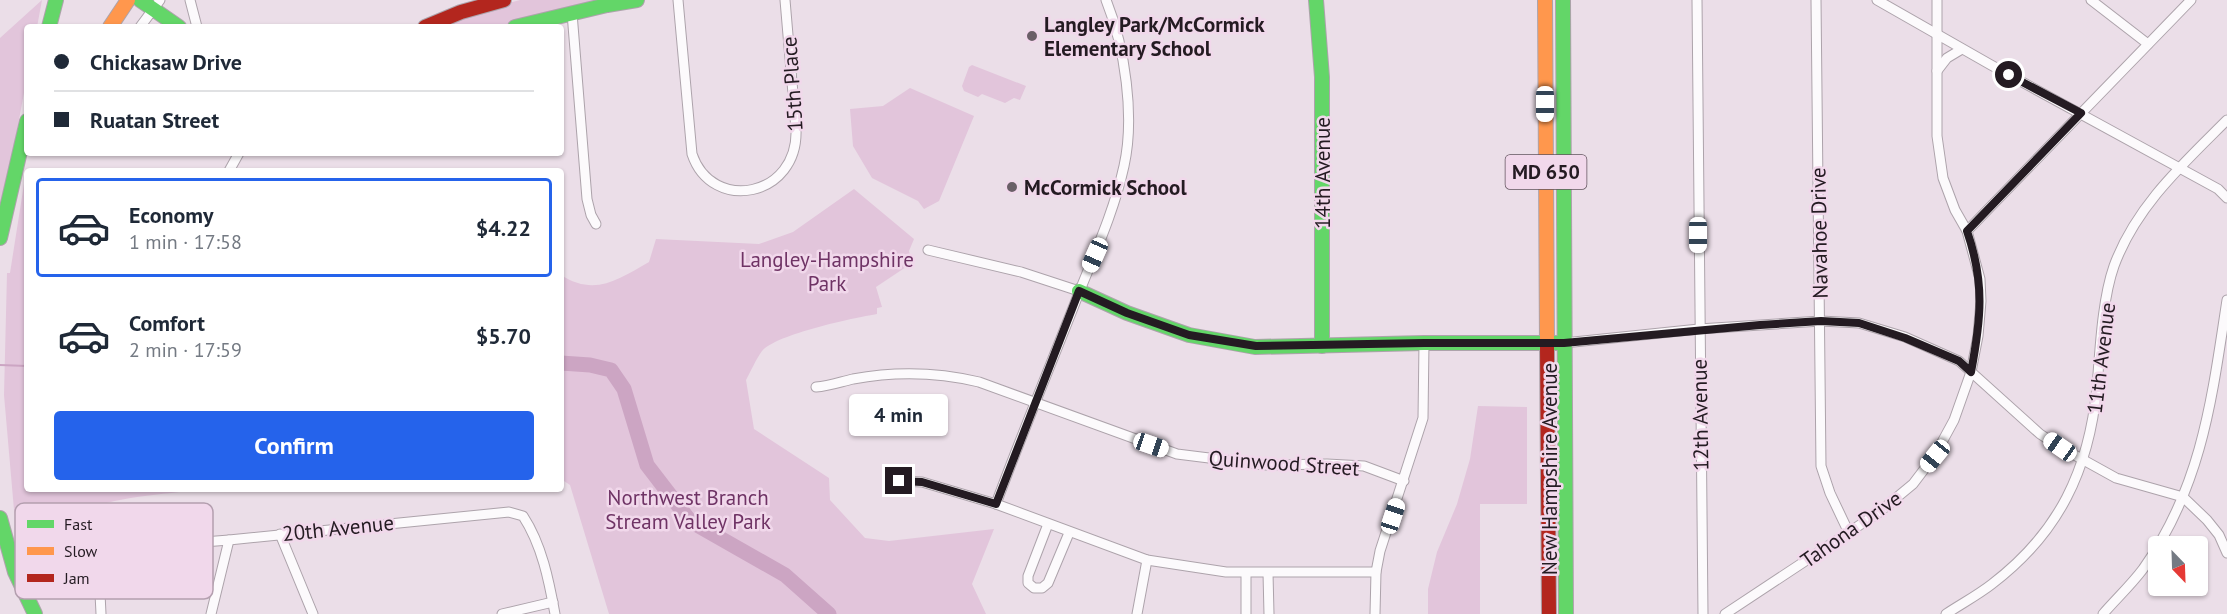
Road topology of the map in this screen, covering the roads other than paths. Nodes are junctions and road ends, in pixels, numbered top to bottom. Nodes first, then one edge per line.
1 (56, 0) edge
2 (128, 0) edge
3 (140, 0) edge
4 (190, 0) edge
5 (504, 0) edge
6 (631, 0) edge
7 (678, 0) edge
8 (786, 0) edge
9 (1106, 0) edge
10 (1316, 0) edge
11 (1545, 0) edge
12 (1563, 0) edge
13 (1697, 0) edge
14 (1816, 0) edge
15 (1876, 0) edge
16 (1937, 0) edge
17 (2091, 0) edge
18 (2191, 0) edge
19 (157, 4) edge
20 (572, 13) junction
21 (51, 24) edge
22 (116, 24) edge
23 (142, 24) edge
24 (176, 24) edge
25 (196, 24) edge
26 (432, 24) edge
27 (527, 24) edge
28 (1936, 33) junction
29 (2148, 44) junction
30 (1962, 49) junction
31 (1937, 71) junction
32 (2081, 113) junction
33 (2227, 120) edge
34 (24, 134) edge
35 (2178, 168) junction
36 (2227, 198) edge
37 (596, 224) dead end
38 (1967, 231) junction
39 (0, 238) edge
40 (928, 250) dead end
41 (1079, 291) junction
42 (2227, 300) edge
43 (1821, 321) junction
44 (1699, 329) junction
45 (1424, 343) junction
46 (1564, 343) junction
47 (1549, 344) junction
48 (1322, 346) junction
49 (1971, 372) junction
50 (816, 387) dead end
51 (1036, 402) junction
52 (2084, 460) junction
53 (899, 481) dead end
54 (1404, 481) junction
55 (2183, 497) junction
56 (996, 504) junction
57 (0, 518) edge
58 (1048, 524) junction
59 (1069, 533) junction
60 (1849, 533) junction
61 (279, 534) junction
62 (229, 540) junction
63 (213, 541) edge
64 (2227, 553) edge
65 (1147, 560) junction
66 (15, 572) edge
67 (1376, 572) junction
68 (1246, 573) junction
69 (1268, 573) junction
70 (27, 599) edge
71 (553, 602) junction
72 (34, 614) edge
73 (212, 614) edge
74 (314, 614) edge
75 (502, 614) edge
76 (555, 614) edge
77 (1137, 614) edge
78 (1246, 614) edge
79 (1269, 614) edge
80 (1375, 614) edge
81 (1549, 614) edge
82 (1566, 614) edge
83 (1703, 614) edge
84 (1725, 614) edge
85 (1946, 614) edge
86 (2103, 614) edge

1 - 21 main road
2 - 22 main road
3 - 19 main road
4 - 25 street
5 - 26 main road
6 - 20 main road
7 - 8 street, 15th Place
9 - 41 street
10 - 48 main road, 14th Avenue
11 - 47 main road, New Hampshire Avenue / MD 650
12 - 46 main road, New Hampshire Avenue / MD 650
13 - 44 street, 12th Avenue
14 - 43 street, Navahoe Drive
15 - 28 street
16 - 28 street, Tahona Drive
17 - 29 street
18 - 29 street
19 - 23 street
19 - 24 main road
20 - 27 main road
20 - 37 street
28 - 30 street
28 - 31 street, Tahona Drive
29 - 32 street
30 - 31 street
30 - 32 street
31 - 38 street, Tahona Drive
32 - 35 street
32 - 38 street
33 - 35 street, 11th Avenue
34 - 39 main road
35 - 36 street
35 - 52 street, 11th Avenue
38 - 49 street, Tahona Drive
40 - 41 street
41 - 48 main road
41 - 51 street
42 - 55 street
43 - 44 street
43 - 49 street
43 - 60 street, Navahoe Drive
44 - 46 street
44 - 83 street, 12th Avenue
45 - 47 main road
45 - 48 main road
45 - 54 street
46 - 47 main road
46 - 82 main road, New Hampshire Avenue / MD 650
47 - 81 main road, New Hampshire Avenue / MD 650
49 - 52 street
49 - 60 street, Tahona Drive
50 - 51 street, Quinwood Street
51 - 54 street, Quinwood Street
51 - 56 street
52 - 55 street
52 - 85 street, 11th Avenue
53 - 56 street
54 - 67 street
55 - 64 street
55 - 86 street
56 - 58 street
57 - 66 main road
58 - 59 street
58 - 59 street
59 - 65 street
60 - 84 street, Tahona Drive
61 - 62 street, 20th Avenue
61 - 71 street, 20th Avenue
61 - 74 street
62 - 63 street, 20th Avenue
62 - 73 street
65 - 68 street
65 - 77 street
67 - 69 street
67 - 80 street
68 - 69 street
68 - 78 street
69 - 79 street
70 - 72 main road
71 - 75 street
71 - 76 street, 20th Avenue

